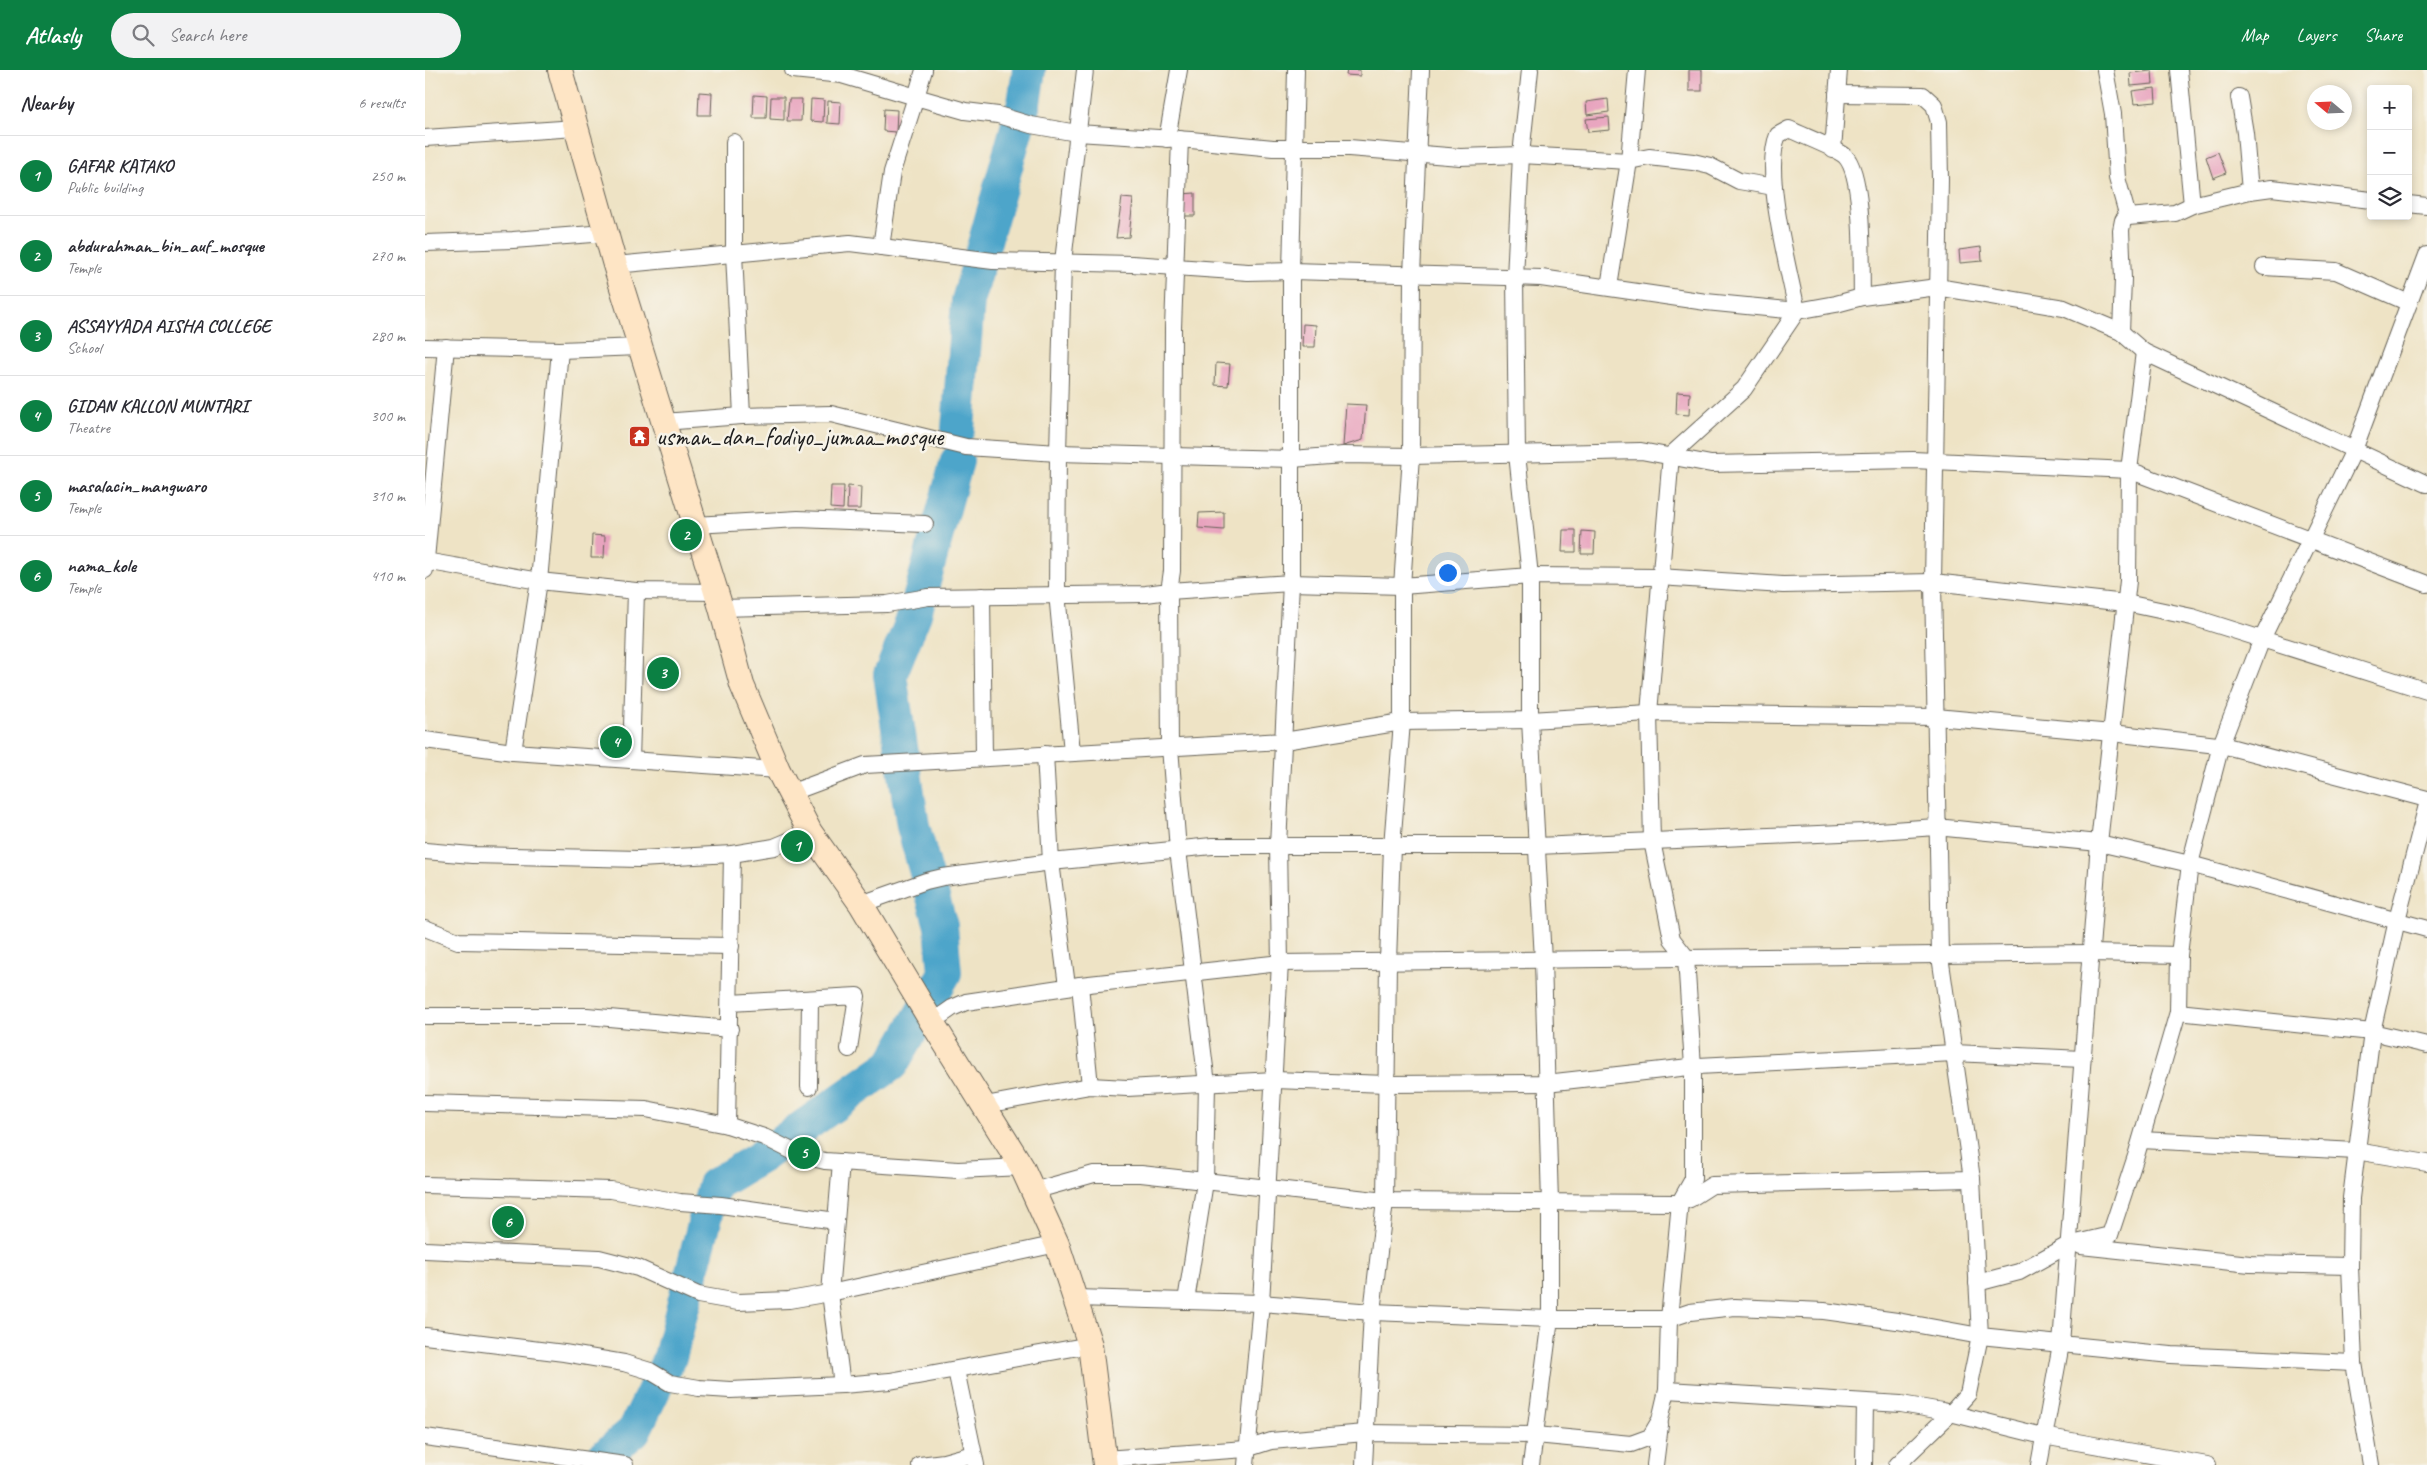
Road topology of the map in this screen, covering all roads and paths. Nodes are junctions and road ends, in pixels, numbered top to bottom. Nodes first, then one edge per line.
1 (560, 70) edge
2 (793, 70) edge
3 (924, 70) edge
4 (1085, 70) edge
5 (1179, 70) edge
6 (1296, 70) edge
7 (1421, 70) edge
8 (1530, 70) edge
9 (1637, 70) edge
10 (1839, 70) edge
11 (2105, 70) edge
12 (2179, 70) edge
13 (1837, 94) junction
14 (916, 97) junction
15 (2239, 97) dead end
16 (576, 128) junction
17 (1077, 133) junction
18 (425, 138) edge
19 (1173, 139) junction
20 (734, 142) dead end
21 (1295, 147) junction
22 (1833, 150) junction
23 (1417, 154) junction
24 (1521, 155) junction
25 (1629, 161) junction
26 (1774, 187) junction
27 (2250, 192) junction
28 (2367, 200) edge
29 (2412, 204) edge
30 (2192, 205) junction
31 (2427, 206) edge
32 (2127, 217) junction
33 (605, 233) junction
34 (425, 243) edge
35 (881, 247) junction
36 (734, 254) junction
37 (2427, 255) edge
38 (1063, 262) junction
39 (615, 265) junction
40 (1175, 267) junction
41 (2264, 267) dead end
42 (1291, 271) junction
43 (1412, 275) junction
44 (1515, 278) junction
45 (1609, 287) junction
46 (1937, 287) junction
47 (1862, 296) junction
48 (2409, 303) junction
49 (1797, 311) junction
50 (2121, 332) junction
51 (425, 347) edge
52 (446, 347) junction
53 (640, 347) junction
54 (560, 350) junction
55 (2144, 352) junction
56 (742, 416) junction
57 (663, 422) junction
58 (2353, 450) junction
59 (1058, 453) junction
60 (1517, 454) junction
61 (1671, 455) junction
62 (1171, 456) junction
63 (1411, 456) junction
64 (1292, 458) junction
65 (1935, 461) junction
66 (2129, 470) junction
67 (2427, 484) edge
68 (925, 524) dead end
69 (695, 525) junction
70 (2310, 540) junction
71 (426, 564) edge
72 (1530, 576) junction
73 (1659, 577) junction
74 (539, 581) junction
75 (1933, 582) junction
76 (1291, 583) junction
77 (2427, 584) edge
78 (1402, 586) junction
79 (636, 591) junction
80 (1169, 592) junction
81 (1057, 594) junction
82 (982, 596) junction
83 (719, 600) junction
84 (2126, 603) junction
85 (2262, 639) junction
86 (2427, 691) edge
87 (1649, 713) junction
88 (1936, 717) junction
89 (1530, 720) junction
90 (1402, 722) junction
91 (2112, 733) junction
92 (425, 740) edge
93 (1284, 741) junction
94 (2221, 745) junction
95 (1170, 747) junction
96 (513, 752) junction
97 (1072, 752) junction
98 (1045, 754) junction
99 (984, 757) junction
100 (631, 760) junction
101 (778, 770) junction
102 (790, 793) junction
103 (2427, 800) edge
104 (2427, 805) edge
105 (1936, 827) junction
106 (809, 832) junction
107 (1652, 841) junction
108 (2099, 843) junction
109 (1278, 845) junction
110 (1392, 846) junction
111 (1537, 846) junction
112 (1178, 850) junction
113 (425, 851) edge
114 (732, 854) junction
115 (1051, 862) junction
116 (2190, 864) junction
117 (861, 904) junction
118 (2397, 920) junction
119 (425, 928) edge
120 (2427, 929) edge
121 (731, 946) junction
122 (2091, 954) junction
123 (2179, 955) junction
124 (1941, 956) junction
125 (1686, 958) junction
126 (1543, 960) junction
127 (1280, 962) junction
128 (1388, 962) junction
129 (1193, 973) junction
130 (1074, 986) junction
131 (810, 999) junction
132 (730, 1003) junction
133 (2178, 1012) junction
134 (927, 1015) junction
135 (425, 1016) edge
136 (730, 1029) junction
137 (2371, 1032) junction
138 (2427, 1045) edge
139 (849, 1049) dead end
140 (1954, 1053) junction
141 (2082, 1059) junction
142 (1693, 1067) junction
143 (1274, 1080) junction
144 (1546, 1083) junction
145 (1207, 1084) junction
146 (1387, 1084) junction
147 (809, 1086) dead end
148 (1090, 1086) junction
149 (425, 1102) edge
150 (985, 1106) junction
151 (727, 1124) junction
152 (2141, 1140) junction
153 (2356, 1151) junction
154 (841, 1162) junction
155 (2427, 1163) edge
156 (1022, 1167) junction
157 (1972, 1179) junction
158 (1205, 1182) junction
159 (425, 1185) edge
160 (1266, 1189) junction
161 (1033, 1191) junction
162 (1385, 1200) junction
163 (1680, 1202) junction
164 (1550, 1203) junction
165 (836, 1221) junction
166 (1057, 1244) junction
167 (2068, 1245) junction
168 (425, 1250) edge
169 (2350, 1266) junction
170 (1977, 1283) junction
171 (830, 1293) junction
172 (1075, 1298) junction
173 (1187, 1301) junction
174 (1261, 1303) junction
175 (1372, 1312) junction
176 (1550, 1319) junction
177 (1669, 1319) junction
178 (425, 1336) edge
179 (1980, 1336) junction
180 (2061, 1344) junction
181 (1090, 1345) junction
182 (2354, 1363) junction
183 (956, 1370) junction
184 (842, 1385) junction
185 (1667, 1390) junction
186 (1865, 1402) junction
187 (1951, 1413) junction
188 (1660, 1420) junction
189 (1365, 1433) junction
190 (1536, 1435) junction
191 (2043, 1436) junction
192 (425, 1437) edge
193 (1246, 1457) edge
194 (975, 1459) edge
195 (1105, 1462) edge
196 (625, 1465) edge
197 (920, 1465) edge
198 (1364, 1465) edge
199 (1531, 1465) edge
200 (1655, 1465) edge
201 (1864, 1465) edge
202 (1897, 1465) edge
203 (2039, 1465) edge
204 (2207, 1465) edge
205 (2371, 1465) edge

1 - 16 street
2 - 14 street
3 - 14 street
4 - 17 street
5 - 19 street
6 - 21 street
7 - 23 street
8 - 24 street
9 - 25 street
10 - 13 street
11 - 32 street
12 - 30 street
13 - 22 street
13 - 46 street
14 - 17 street
14 - 35 street
15 - 27 street
16 - 18 street
16 - 33 street
17 - 19 street
17 - 38 street
19 - 21 street
19 - 40 street
20 - 36 street
21 - 23 street
21 - 42 street
22 - 26 street
22 - 47 street
23 - 24 street
23 - 43 street
24 - 25 street
24 - 44 street
25 - 26 street
25 - 45 street
26 - 49 street
27 - 28 street
27 - 30 street
29 - 31 street
30 - 32 street
32 - 50 street
33 - 34 street
33 - 39 street
35 - 36 street
35 - 38 street
36 - 39 street
36 - 56 street
37 - 48 street
38 - 40 street
38 - 59 street
39 - 53 street
40 - 42 street
40 - 62 street
41 - 48 street
42 - 43 street
42 - 64 street
43 - 44 street
43 - 63 street
44 - 45 street
44 - 60 street
45 - 49 street
46 - 47 street
46 - 50 street
46 - 65 street
47 - 49 street
48 - 58 street
49 - 61 street
50 - 55 street
51 - 52 street
52 - 54 street
52 - 71 street
53 - 54 street
53 - 57 street
54 - 74 street
55 - 58 street
55 - 66 street
56 - 57 street
56 - 59 street
57 - 69 street
58 - 67 street
58 - 70 street
59 - 62 street
59 - 81 street
60 - 61 street
60 - 63 street
60 - 72 street
61 - 65 street
61 - 73 street
62 - 64 street
62 - 80 street
63 - 64 street
63 - 78 street
64 - 76 street
65 - 66 street
65 - 75 street
66 - 70 street
66 - 84 street
68 - 69 street
69 - 83 street
70 - 77 street
70 - 85 street
71 - 74 street
72 - 73 street
72 - 78 street
72 - 89 street
73 - 75 street
73 - 87 street
74 - 79 street
74 - 96 street
75 - 84 street
75 - 88 street
76 - 78 street
76 - 80 street
76 - 93 street
78 - 90 street
79 - 83 street
79 - 100 street
80 - 81 street
80 - 95 street
81 - 82 street
81 - 97 street
82 - 83 street
82 - 99 street
83 - 101 street
84 - 85 street
84 - 91 street
85 - 86 street
85 - 94 street
87 - 88 street
87 - 89 street
87 - 107 street
88 - 91 street
88 - 105 street
89 - 90 street
89 - 111 street
90 - 93 street
90 - 110 street
91 - 94 street
91 - 108 street
92 - 96 street
93 - 95 street
93 - 109 street
94 - 103 street
94 - 116 street
95 - 97 street
95 - 112 street
96 - 100 street
97 - 98 street
98 - 99 street
98 - 115 street
99 - 102 street
100 - 101 street
101 - 102 street
102 - 106 street
104 - 118 street
105 - 107 street
105 - 108 street
105 - 124 street
106 - 114 street
106 - 117 street
107 - 111 street
107 - 125 street
108 - 116 street
108 - 122 street
109 - 110 street
109 - 112 street
109 - 127 street
110 - 111 street
110 - 128 street
111 - 126 street
112 - 115 street
112 - 129 street
113 - 114 street
114 - 121 street
115 - 117 street
115 - 130 street
116 - 118 street
116 - 123 street
117 - 134 street
118 - 120 street
118 - 137 street
119 - 121 street
121 - 132 street
122 - 123 street
122 - 124 street
122 - 141 street
123 - 133 street
124 - 125 street
124 - 140 street
125 - 126 street
125 - 142 street
126 - 128 street
126 - 144 street
127 - 128 street
127 - 129 street
127 - 143 street
128 - 146 street
129 - 130 street
129 - 145 street
130 - 134 street
130 - 148 street
131 - 132 street
131 - 139 street
131 - 147 street
132 - 136 street
133 - 137 street
133 - 152 street
134 - 150 street
135 - 136 street
136 - 151 street
137 - 138 street
137 - 153 street
140 - 141 street
140 - 142 street
140 - 157 street
141 - 167 street
142 - 144 street
142 - 163 street
143 - 145 street
143 - 146 street
143 - 160 street
144 - 146 street
144 - 164 street
145 - 148 street
145 - 158 street
146 - 162 street
148 - 150 street
149 - 151 street
150 - 156 street
151 - 154 street
152 - 153 street
152 - 167 street
153 - 155 street
153 - 169 street
154 - 156 street
154 - 165 street
156 - 161 street
157 - 163 street
157 - 170 street
158 - 160 street
158 - 161 street
158 - 173 street
159 - 165 street
160 - 162 street
160 - 174 street
161 - 166 street
162 - 164 street
162 - 175 street
163 - 164 street
163 - 177 street
164 - 176 street
165 - 171 street
166 - 171 street
166 - 172 street
167 - 169 street
167 - 170 street
167 - 180 street
168 - 171 street
169 - 182 street
170 - 179 street
171 - 184 street
172 - 173 street
172 - 181 street
173 - 174 street
174 - 175 street
174 - 193 street
175 - 176 street
175 - 189 street
176 - 177 street
176 - 190 street
177 - 179 street
177 - 185 street
178 - 184 street
179 - 180 street
179 - 187 street
180 - 182 street
180 - 191 street
181 - 183 street
181 - 195 street
182 - 205 street
183 - 184 street
183 - 194 street
185 - 186 street
185 - 188 street
186 - 187 street
186 - 201 street
187 - 191 street
187 - 202 street
188 - 190 street
188 - 200 street
189 - 190 street
189 - 193 street
189 - 198 street
190 - 199 street
191 - 203 street
191 - 204 street
192 - 196 street
193 - 195 street
194 - 197 street

